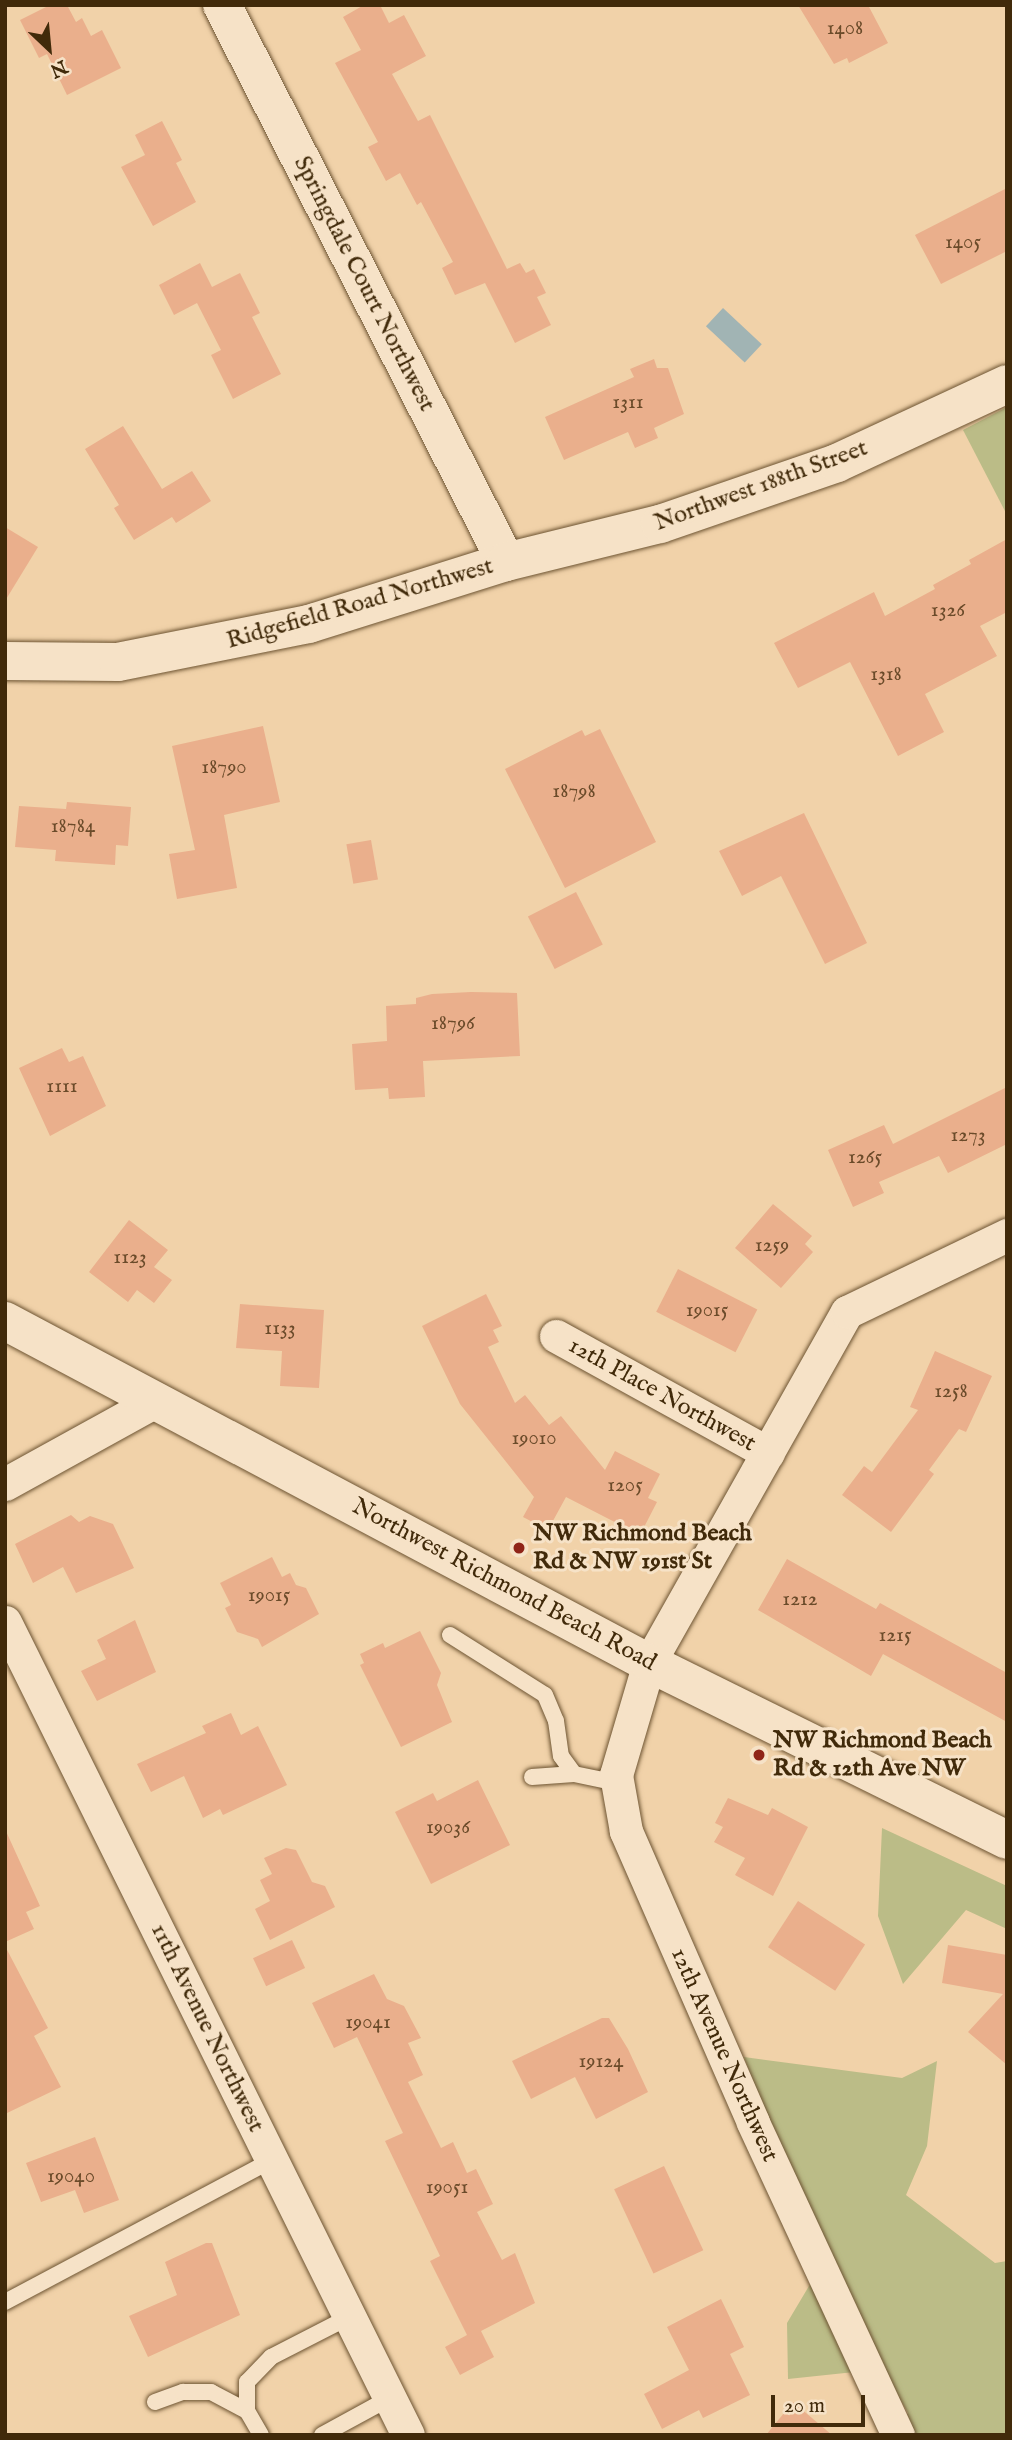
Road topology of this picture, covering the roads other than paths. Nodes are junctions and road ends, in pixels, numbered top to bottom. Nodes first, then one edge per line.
1 (222, 5) edge
2 (1007, 384) edge
3 (506, 562) junction
4 (5, 661) edge
5 (1007, 1235) edge
6 (5, 1321) edge
7 (556, 1336) dead end
8 (157, 1401) junction
9 (768, 1453) junction
10 (5, 1484) edge
11 (5, 1622) edge
12 (450, 1634) dead end
13 (649, 1663) junction
14 (573, 1774) junction
15 (532, 1777) dead end
16 (618, 1783) junction
17 (1007, 1840) edge
18 (272, 2160) junction
19 (5, 2302) edge
20 (349, 2316) junction
21 (390, 2398) junction
22 (155, 2402) dead end
23 (247, 2411) junction
24 (261, 2435) edge
25 (322, 2435) edge
26 (408, 2435) edge
27 (898, 2435) edge

1 - 3 street, Springdale Court Northwest
2 - 3 street, Northwest 188th Street
3 - 4 street, Ridgefield Road Northwest
5 - 9 street, 12th Avenue Northwest
6 - 8 street, Northwest Richmond Beach Road
7 - 9 street, 12th Place Northwest
8 - 10 street
8 - 13 street, Northwest Richmond Beach Road
9 - 13 street, 12th Avenue Northwest
11 - 18 street, 11th Avenue Northwest
12 - 14 lane
13 - 16 street, 12th Avenue Northwest
13 - 17 street, Northwest Richmond Beach Road
14 - 15 lane
14 - 16 lane
16 - 27 street, 12th Avenue Northwest
18 - 19 lane
18 - 20 street, 11th Avenue Northwest
20 - 21 street, 11th Avenue Northwest
20 - 23 lane
21 - 25 lane
21 - 26 street, 11th Avenue Northwest
22 - 23 lane
23 - 24 lane

